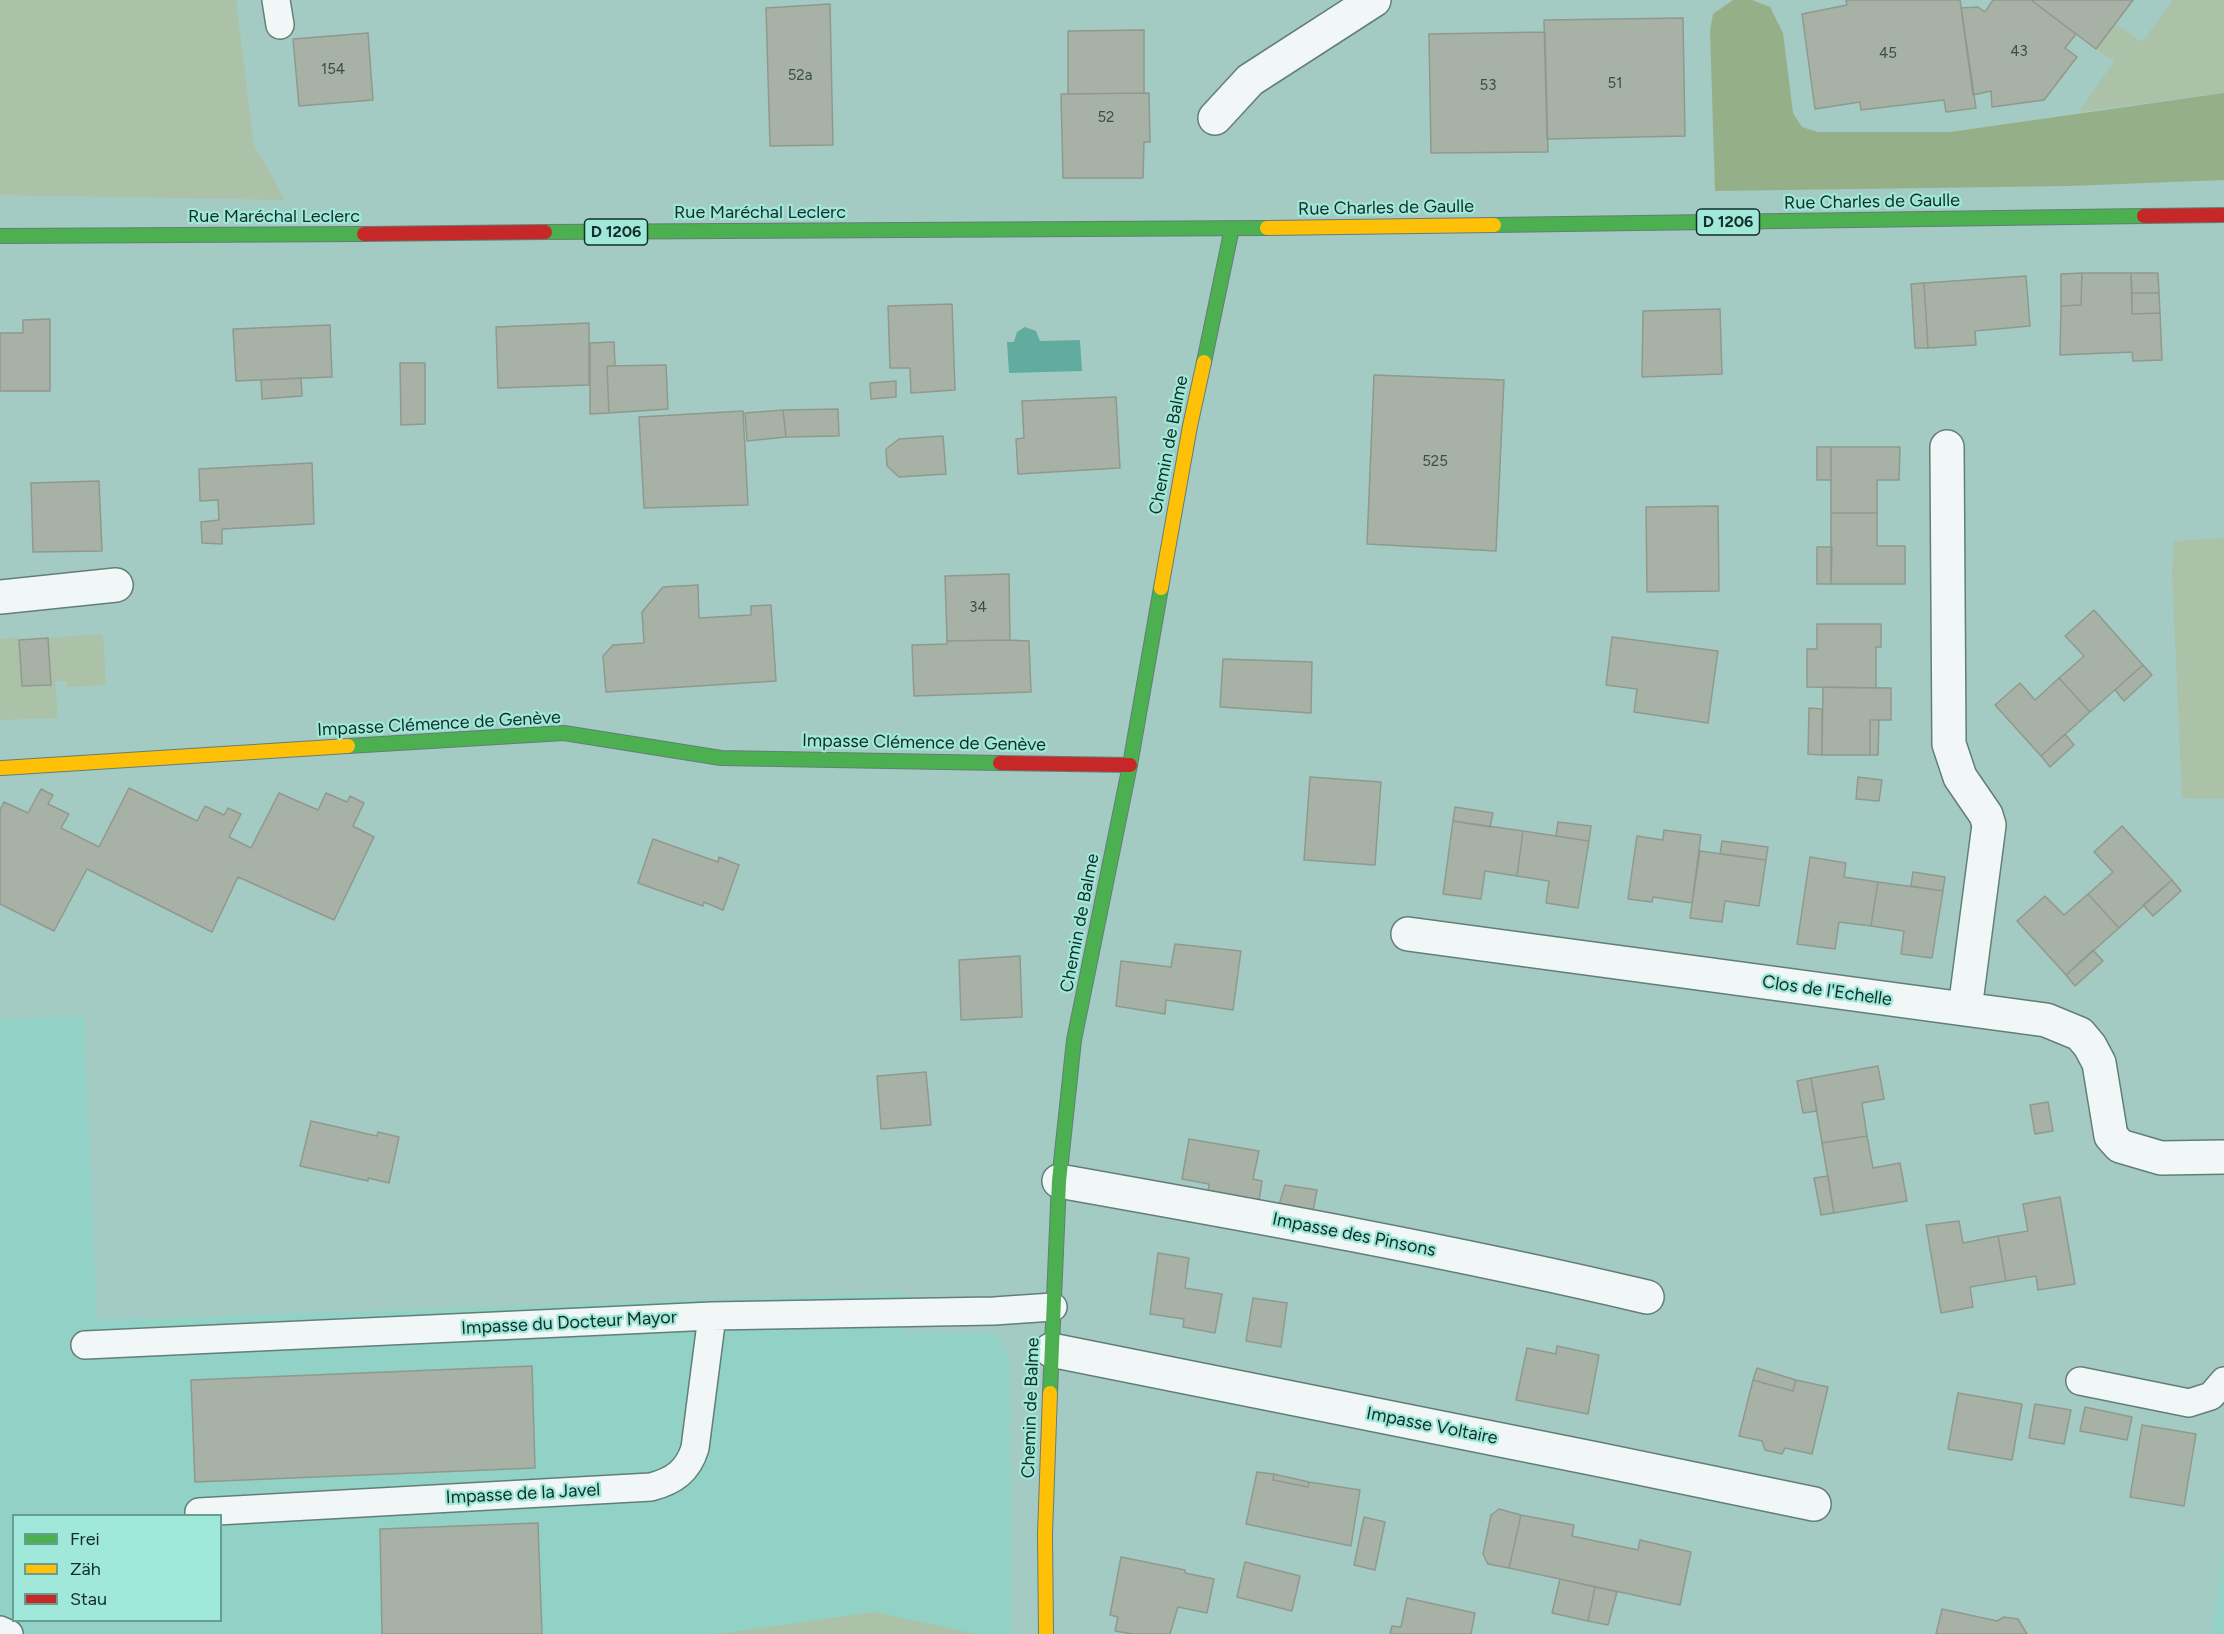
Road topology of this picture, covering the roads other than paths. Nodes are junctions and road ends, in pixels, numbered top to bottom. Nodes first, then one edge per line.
1 (1374, 0) edge
2 (1215, 118) dead end
3 (2224, 215) edge
4 (1232, 228) junction
5 (0, 236) edge
6 (1947, 447) dead end
7 (116, 585) dead end
8 (0, 597) edge
9 (1130, 765) junction
10 (2, 768) dead end
11 (1408, 934) dead end
12 (1965, 1009) junction
13 (2224, 1157) edge
14 (1059, 1181) junction
15 (1647, 1297) dead end
16 (1053, 1307) junction
17 (712, 1316) junction
18 (86, 1345) dead end
19 (1051, 1350) junction
20 (2224, 1381) edge
21 (2080, 1382) dead end
22 (1814, 1504) dead end
23 (199, 1512) dead end
24 (0, 1630) edge
25 (9, 1634) edge
26 (1046, 1634) edge

1 - 2 street
3 - 4 street, Rue Charles de Gaulle / D 1206
4 - 5 street, Rue Maréchal Leclerc / D 1206
4 - 9 street, Chemin de Balme
6 - 12 street
7 - 8 street
9 - 10 street, Impasse Clémence de Genève
9 - 14 street, Chemin de Balme
11 - 12 street, Clos de l'Echelle
12 - 13 street, Clos de l'Echelle
14 - 15 street, Impasse des Pinsons
14 - 16 street, Chemin de Balme
16 - 17 lane, Impasse du Docteur Mayor
16 - 19 street, Chemin de Balme
17 - 18 lane, Impasse du Docteur Mayor
17 - 23 lane, Impasse de la Javel
19 - 22 street, Impasse Voltaire
19 - 26 street, Chemin de Balme
20 - 21 lane
24 - 25 lane

